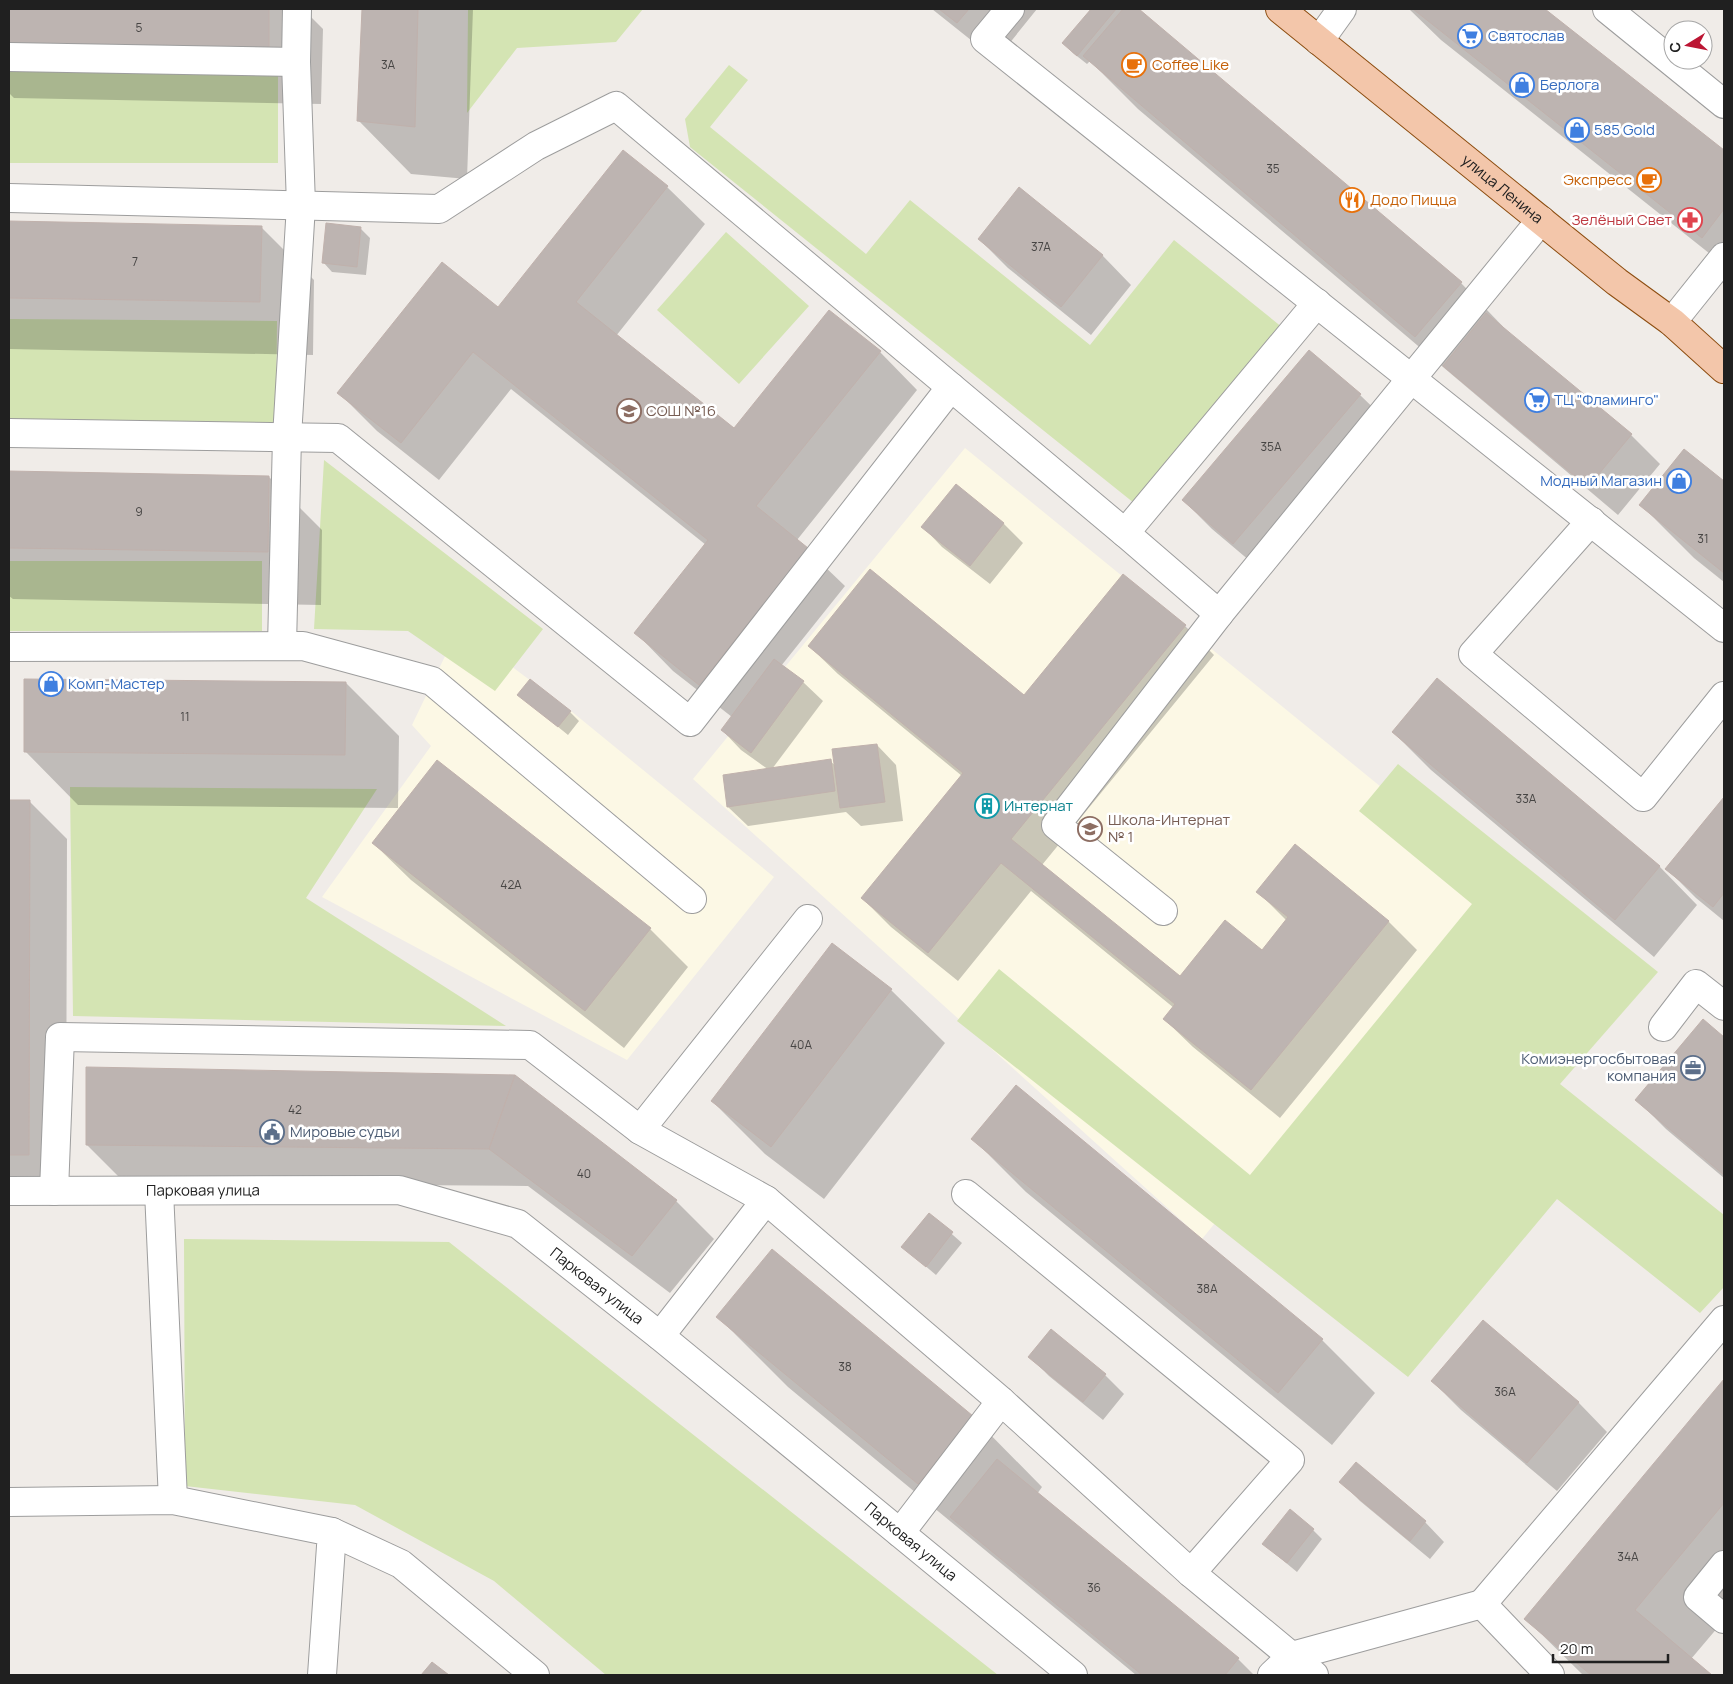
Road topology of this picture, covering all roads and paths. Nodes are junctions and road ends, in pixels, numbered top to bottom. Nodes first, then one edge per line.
1 (297, 9) edge
2 (1010, 9) edge
3 (1280, 9) edge
4 (1342, 9) edge
5 (1607, 9) edge
6 (1319, 40) junction
7 (9, 57) edge
8 (296, 62) junction
9 (1724, 104) edge
10 (9, 198) edge
11 (301, 205) junction
12 (1541, 220) junction
13 (1724, 257) edge
14 (1317, 303) junction
15 (1672, 322) junction
16 (1724, 369) edge
17 (1411, 378) junction
18 (950, 387) junction
19 (9, 433) edge
20 (287, 437) junction
21 (1591, 521) junction
22 (1125, 533) junction
23 (1219, 614) junction
24 (1724, 628) edge
25 (282, 646) junction
26 (9, 647) edge
27 (1724, 696) edge
28 (692, 899) dead end
29 (1162, 911) dead end
30 (808, 919) dead end
31 (1724, 1006) edge
32 (1663, 1027) dead end
33 (640, 1130) junction
34 (159, 1190) junction
35 (9, 1191) edge
36 (54, 1191) junction
37 (966, 1194) dead end
38 (766, 1200) junction
39 (1724, 1320) edge
40 (660, 1336) junction
41 (1001, 1401) junction
42 (173, 1500) junction
43 (9, 1502) edge
44 (332, 1532) junction
45 (900, 1533) junction
46 (1724, 1565) edge
47 (1192, 1572) junction
48 (1482, 1604) junction
49 (1724, 1619) edge
50 (1292, 1656) junction
51 (322, 1675) edge
52 (535, 1675) edge
53 (1073, 1675) edge
54 (1272, 1675) edge
55 (1314, 1675) edge
56 (1550, 1675) edge

1 - 8 street
2 - 14 street
3 - 6 main road, улица Ленина
4 - 6 street
5 - 9 street
6 - 12 main road, улица Ленина
7 - 8 street
8 - 11 street
10 - 11 street
11 - 18 street
11 - 20 street
12 - 15 main road, улица Ленина
12 - 17 street
13 - 15 street
14 - 17 street
14 - 22 street
15 - 16 main road, улица Ленина
17 - 21 street
17 - 23 street
18 - 20 street
18 - 22 street
19 - 20 street
20 - 25 street
21 - 24 street
21 - 27 street
22 - 23 street
23 - 29 street
25 - 26 street
25 - 28 street
30 - 33 street
31 - 32 street
33 - 36 street
33 - 38 street
34 - 36 street, Парковая улица
34 - 40 street, Парковая улица
34 - 42 street
35 - 36 street, Парковая улица
37 - 47 street
38 - 40 street
38 - 41 street
39 - 48 street
40 - 45 street, Парковая улица
41 - 45 street
41 - 47 street
42 - 43 street
42 - 44 street
44 - 51 street
44 - 52 street
45 - 53 street, Парковая улица
46 - 49 street
47 - 50 street
48 - 50 street
48 - 56 street
50 - 54 street
50 - 55 street

